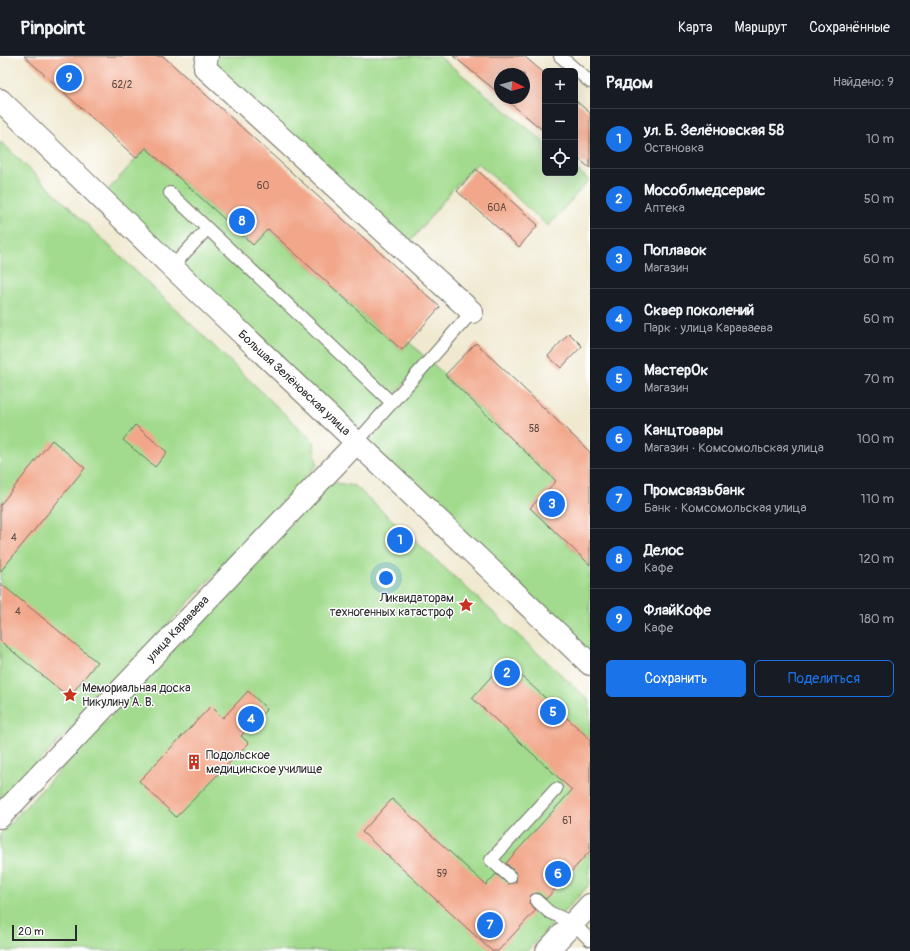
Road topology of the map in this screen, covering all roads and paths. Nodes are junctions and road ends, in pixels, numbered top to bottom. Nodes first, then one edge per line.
1 (207, 56) edge
2 (560, 56) edge
3 (590, 82) edge
4 (0, 100) edge
5 (170, 193) dead end
6 (207, 229) junction
7 (172, 267) junction
8 (472, 312) joint
9 (391, 402) junction
10 (357, 442) junction
11 (590, 664) edge
12 (556, 789) dead end
13 (0, 817) edge
14 (510, 877) dead end
15 (536, 900) dead end
16 (590, 905) edge
17 (573, 924) junction
18 (590, 940) edge
19 (547, 951) edge

1 - 8 street
2 - 3 lane
4 - 7 street, Большая Зелёновская улица
5 - 6 lane
6 - 7 lane
6 - 9 lane
7 - 10 street, Большая Зелёновская улица
8 - 9 lane
9 - 10 lane
10 - 11 street, Большая Зелёновская улица
10 - 13 street, улица Караваева
12 - 14 lane
15 - 17 lane
16 - 17 street
17 - 18 lane
17 - 19 street

